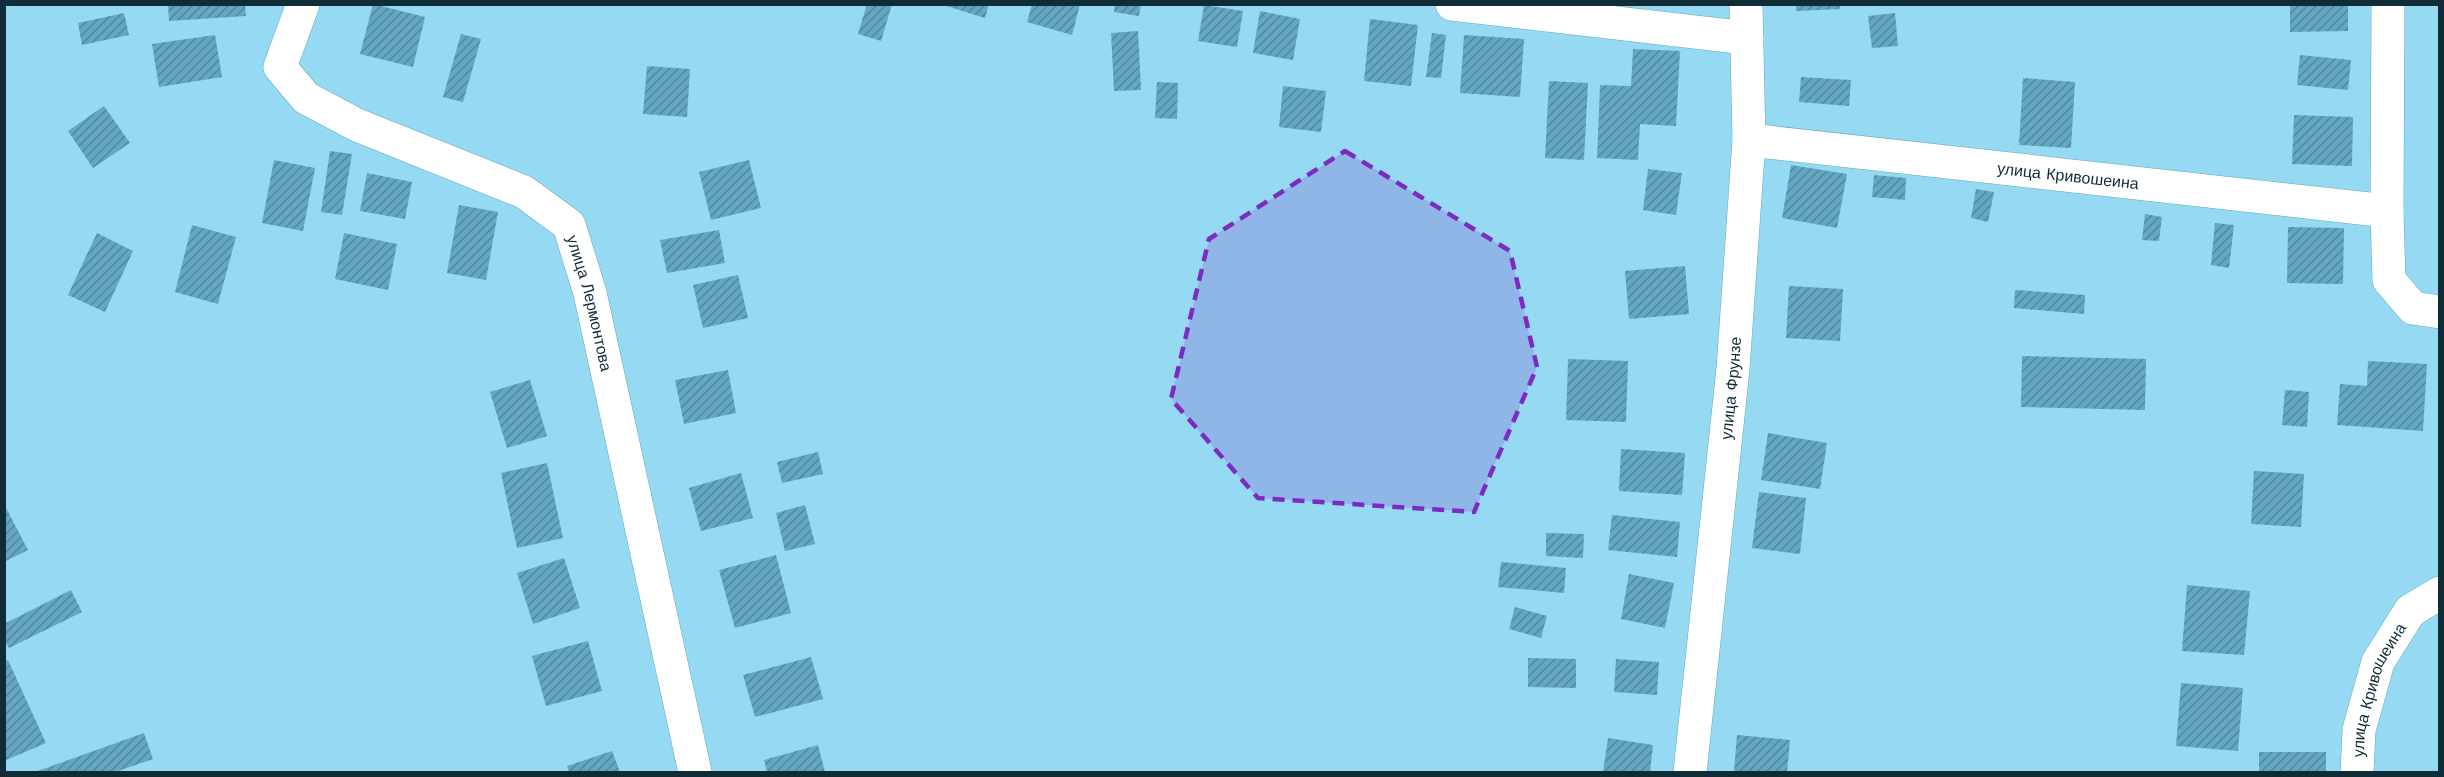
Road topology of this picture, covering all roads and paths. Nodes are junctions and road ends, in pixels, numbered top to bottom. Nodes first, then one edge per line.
1 (303, 4) edge
2 (1452, 4) edge
3 (1746, 4) edge
4 (2388, 4) edge
5 (1747, 38) junction
6 (1749, 140) junction
7 (2387, 211) junction
8 (2439, 312) edge
9 (2439, 592) edge
10 (695, 772) edge
11 (1690, 772) edge
12 (2357, 772) edge

1 - 10 street, улица Лермонтова
2 - 5 street
3 - 5 street, улица Фрунзе
4 - 7 street
5 - 6 street, улица Фрунзе
6 - 7 street, улица Кривошеина
6 - 11 street, улица Фрунзе
7 - 8 street
9 - 12 street, улица Кривошеина

